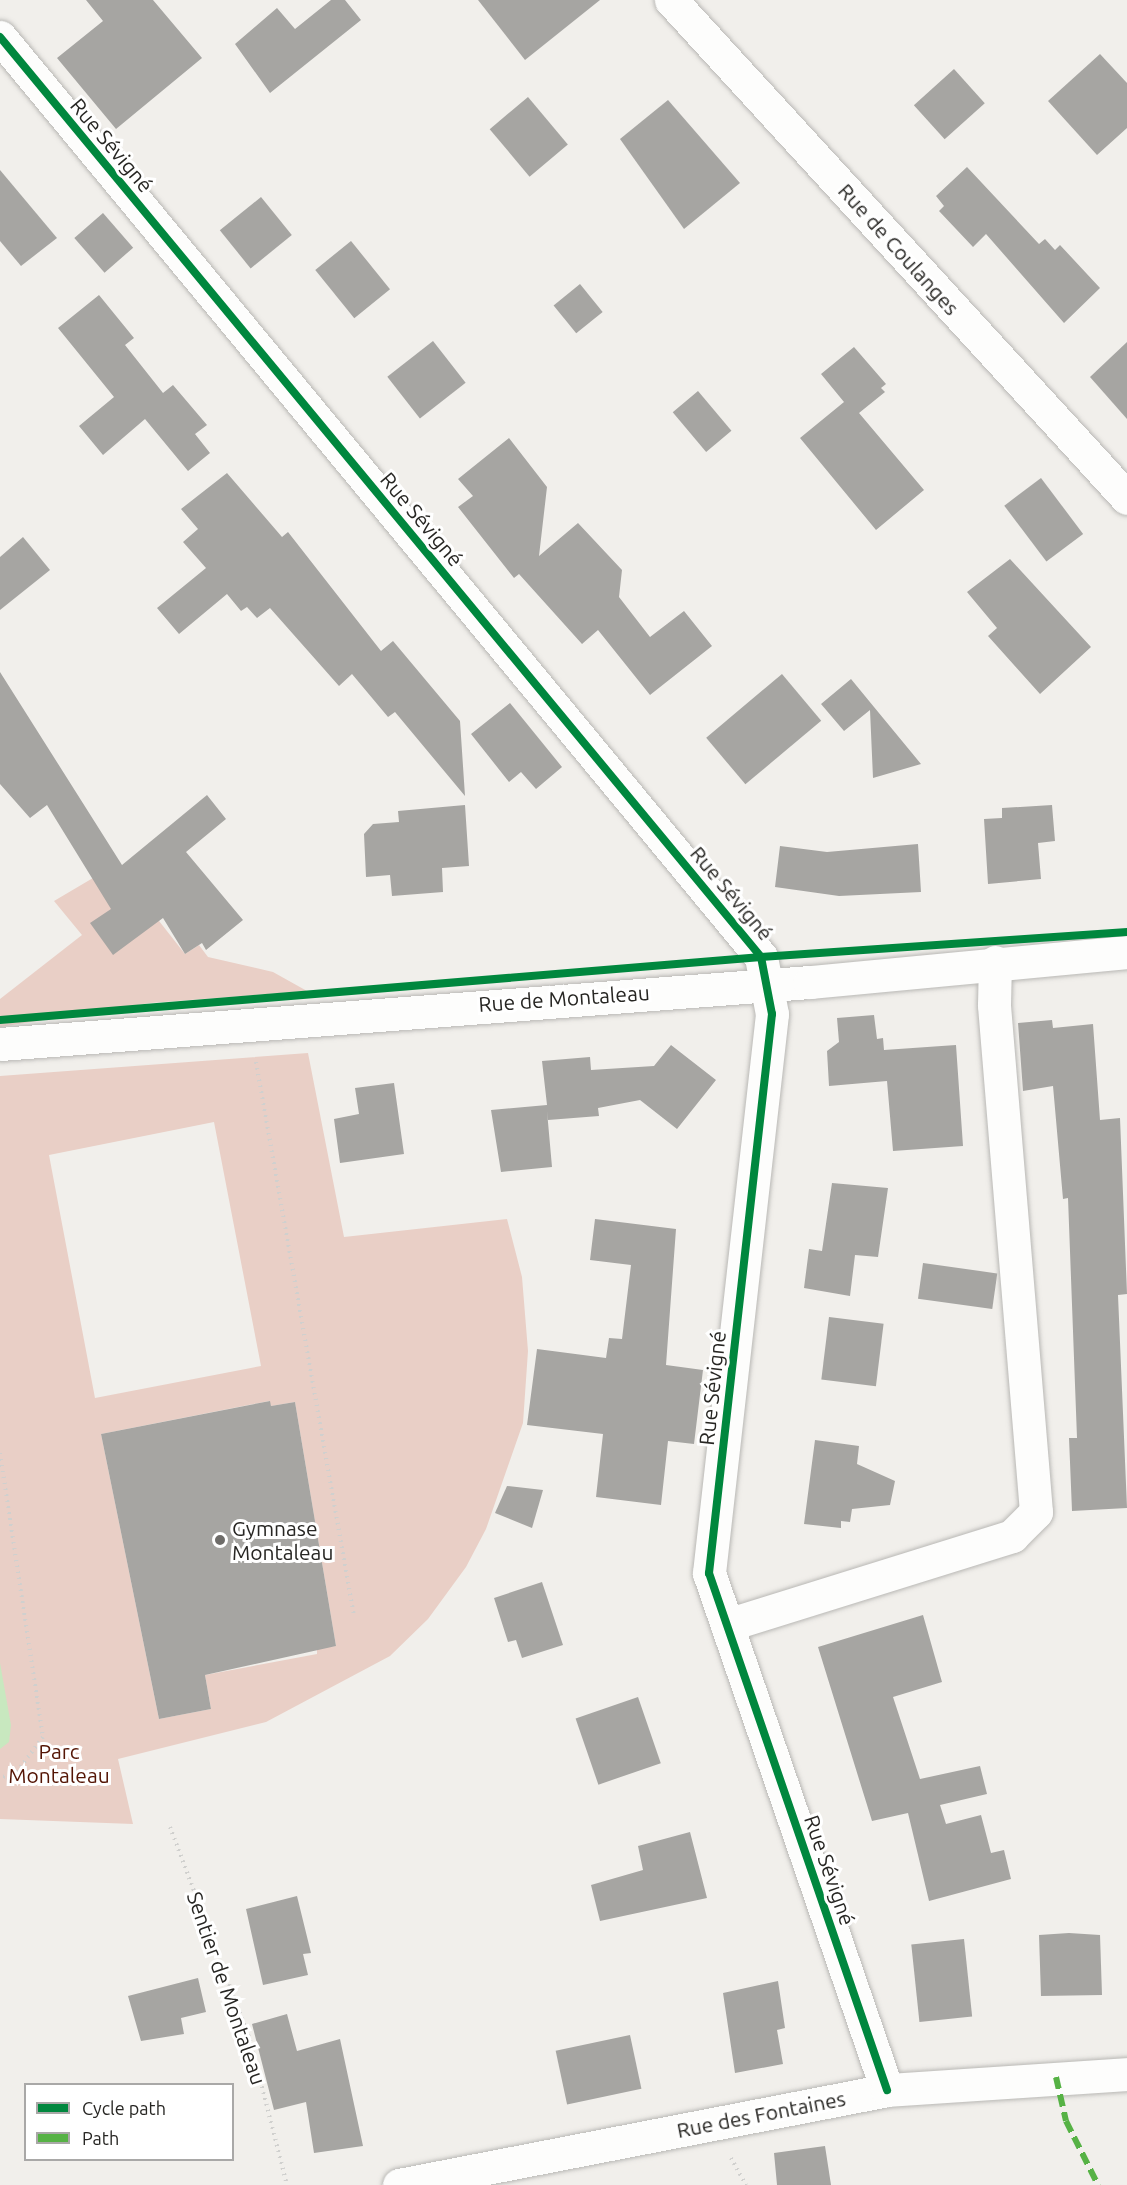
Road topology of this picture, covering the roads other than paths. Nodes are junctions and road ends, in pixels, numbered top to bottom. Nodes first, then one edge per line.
1 (671, 0) edge
2 (0, 37) edge
3 (1127, 498) edge
4 (1127, 952) edge
5 (995, 962) junction
6 (766, 982) junction
7 (0, 1044) edge
8 (727, 1625) junction
9 (1127, 2074) edge
10 (887, 2090) junction
11 (399, 2185) edge

1 - 3 street, Rue de Coulanges
2 - 6 street, Rue Sévigné
4 - 5 street, Rue de Montaleau
5 - 6 street, Rue de Montaleau
5 - 8 street
6 - 7 street, Rue de Montaleau
6 - 8 street, Rue Sévigné
8 - 10 street, Rue Sévigné
9 - 10 street, Rue des Fontaines
10 - 11 street, Rue des Fontaines

